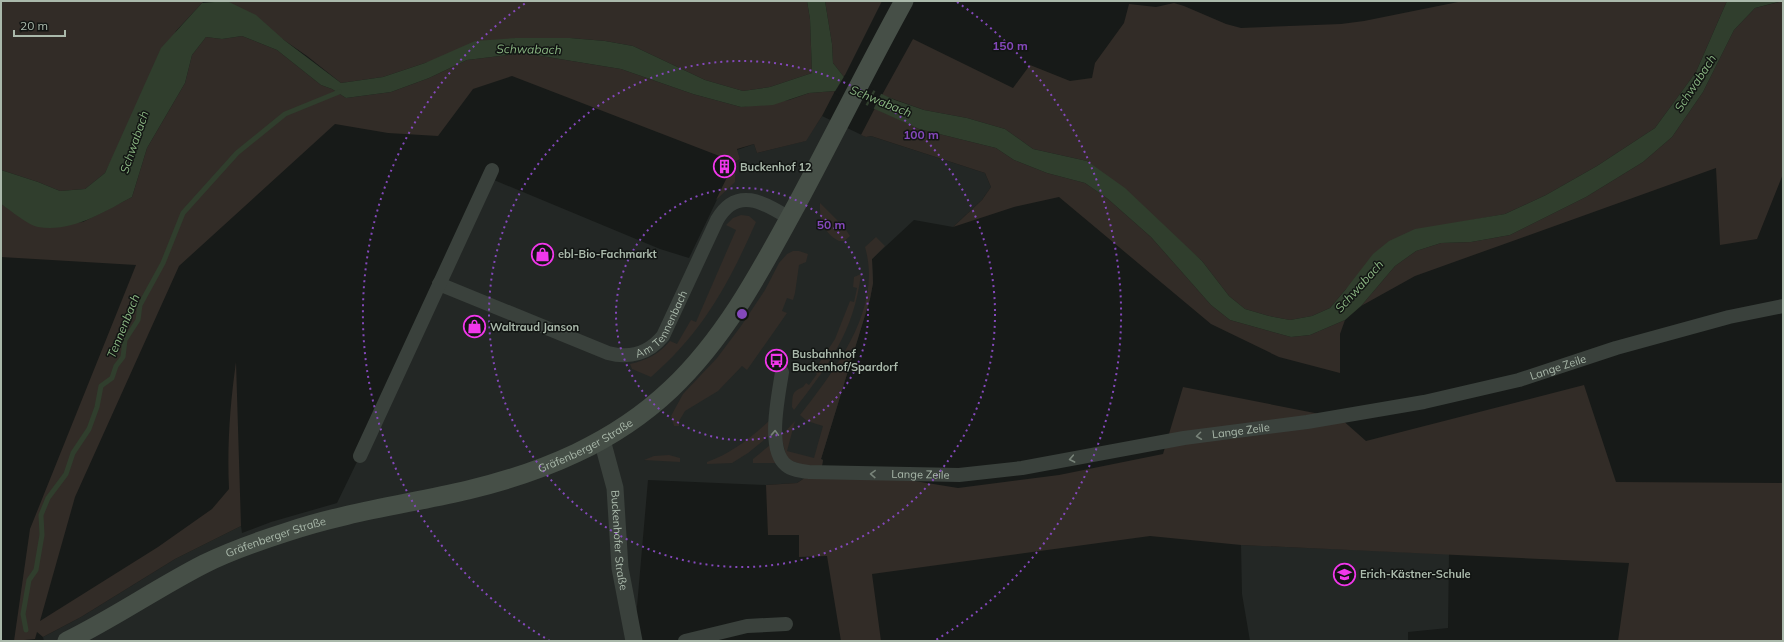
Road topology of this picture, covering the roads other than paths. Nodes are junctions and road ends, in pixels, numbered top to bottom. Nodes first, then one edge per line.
1 (904, 1) edge
2 (492, 170) dead end
3 (789, 218) junction
4 (439, 284) junction
5 (1783, 306) edge
6 (782, 372) dead end
7 (602, 440) junction
8 (360, 456) dead end
9 (786, 624) dead end
10 (67, 641) edge
11 (634, 641) edge
12 (685, 641) edge

1 - 3 main road, Gräfenberger Straße
2 - 4 street
3 - 4 street, Am Tennenbach
3 - 7 main road, Gräfenberger Straße
4 - 8 street
5 -> 6 street, Lange Zeile
7 - 10 main road, Gräfenberger Straße
7 - 11 street, Buckenhofer Straße
9 - 12 street

